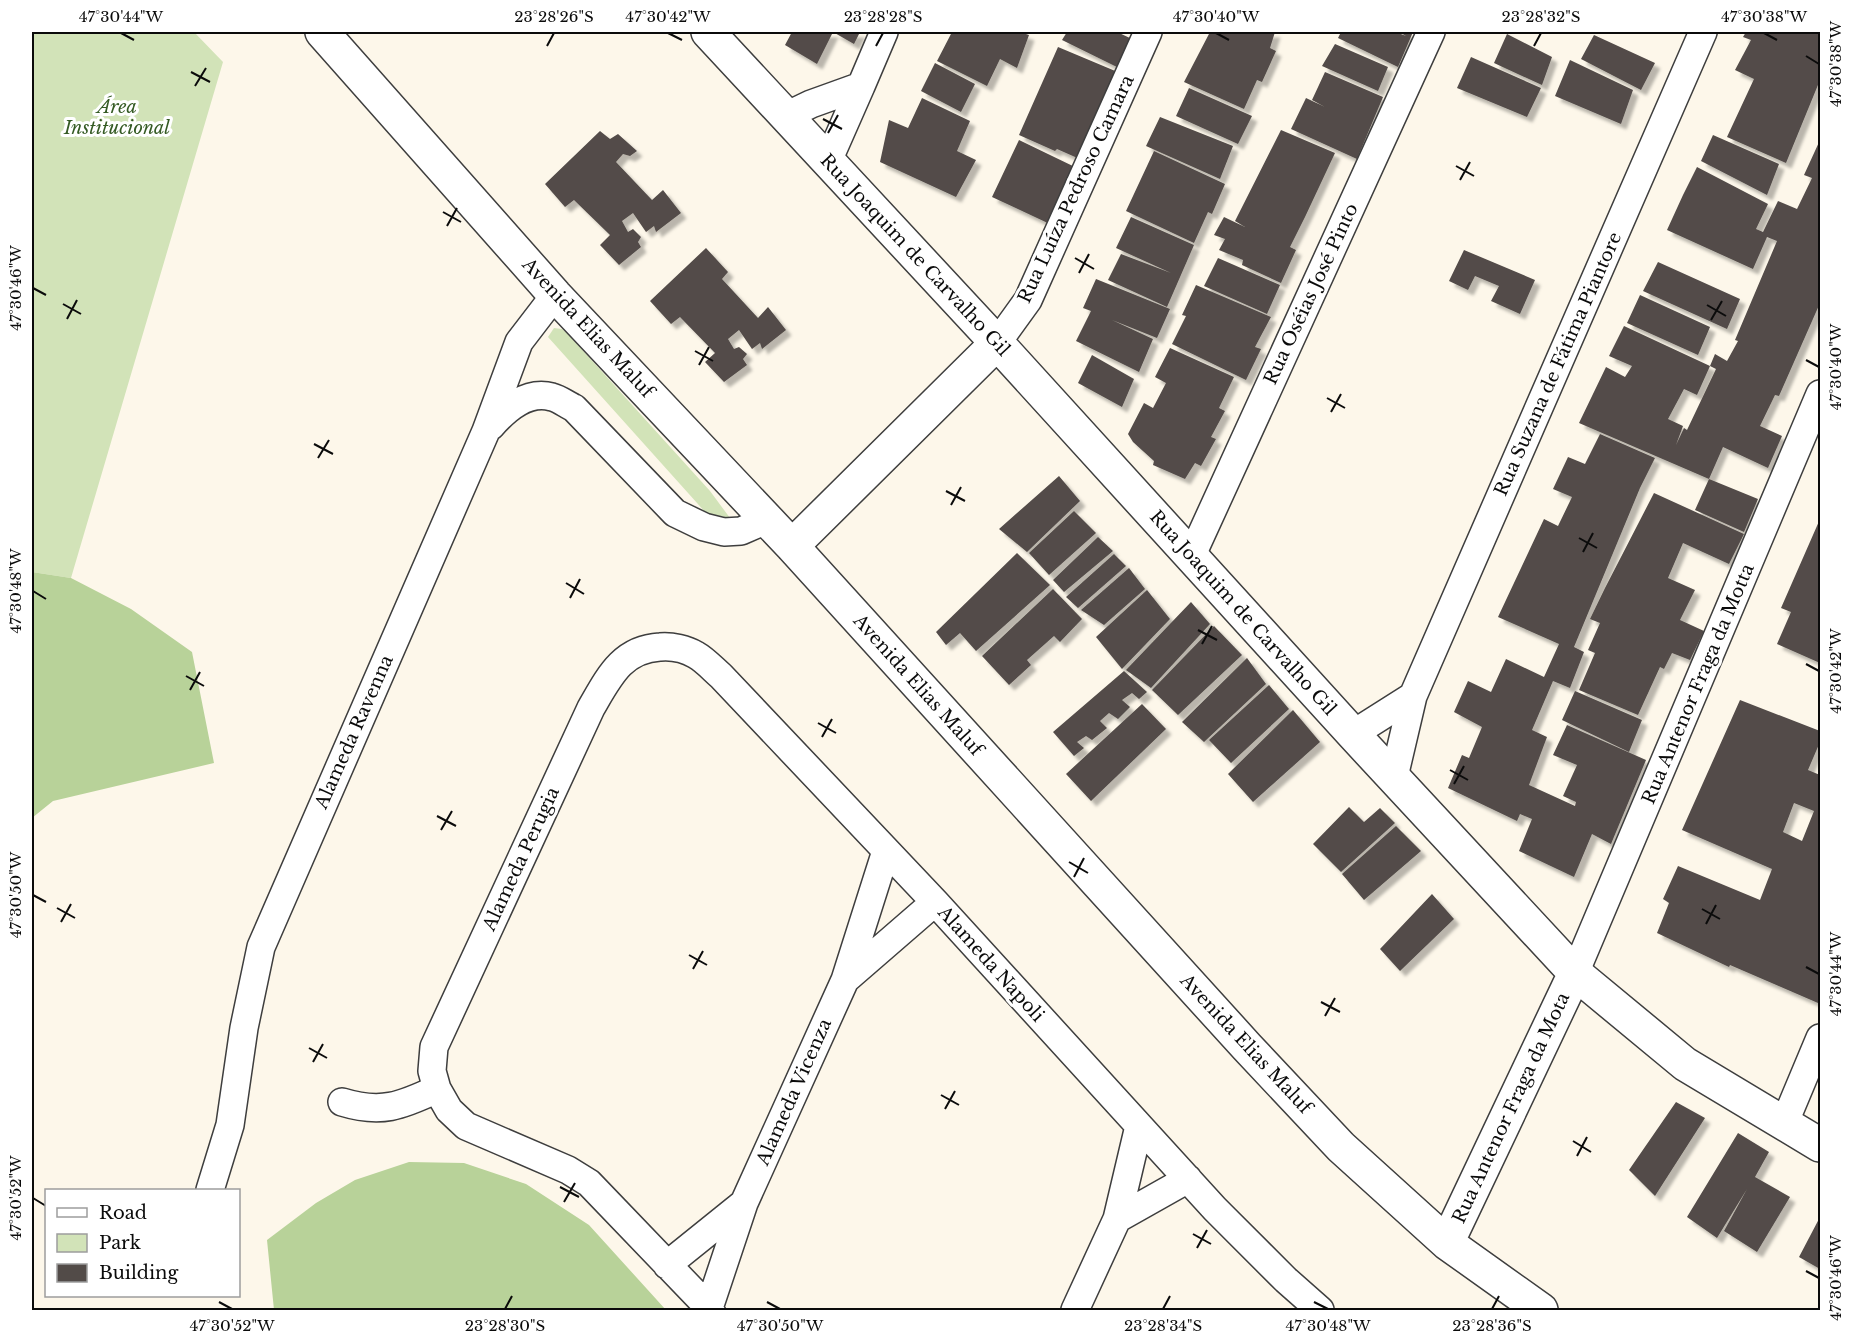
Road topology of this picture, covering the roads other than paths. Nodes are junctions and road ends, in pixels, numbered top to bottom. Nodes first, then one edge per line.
1 (322, 32) edge
2 (708, 32) edge
3 (884, 32) edge
4 (1148, 32) edge
5 (1431, 32) edge
6 (1703, 32) edge
7 (861, 86) junction
8 (786, 116) junction
9 (828, 161) junction
10 (555, 295) junction
11 (997, 342) junction
12 (1821, 394) edge
13 (486, 431) junction
14 (766, 520) junction
15 (792, 546) junction
16 (1191, 557) junction
17 (646, 648) joint
18 (1413, 696) junction
19 (1353, 734) junction
20 (1394, 777) junction
21 (886, 851) junction
22 (934, 903) junction
23 (1575, 973) junction
24 (844, 980) junction
25 (1821, 1038) edge
26 (437, 1089) junction
27 (342, 1102) dead end
28 (1784, 1124) junction
29 (1138, 1126) junction
30 (1821, 1145) edge
31 (1188, 1179) junction
32 (211, 1189) edge
33 (744, 1203) junction
34 (1116, 1219) junction
35 (1447, 1243) junction
36 (668, 1265) junction
37 (710, 1309) edge
38 (1075, 1311) edge
39 (1320, 1311) edge
40 (1541, 1311) edge

1 - 10 street, Avenida Elias Maluf
2 - 8 street, Rua Joaquim de Carvalho Gil
3 - 7 street
4 - 11 street, Rua Luíza Pedroso Camara
5 - 16 street, Rua Oséias José Pinto
6 - 18 street, Rua Suzana de Fátima Piantore
7 - 8 street
7 - 9 street
8 - 9 street, Rua Joaquim de Carvalho Gil
9 - 11 street, Rua Joaquim de Carvalho Gil
10 - 13 street, Alameda Ravenna
10 - 14 street, Avenida Elias Maluf
11 - 15 street, Rua Luíza Pedroso Camara
11 - 16 street, Rua Joaquim de Carvalho Gil
12 - 23 street, Rua Antenor Fraga da Motta
13 - 14 street
13 - 32 street, Alameda Ravenna
14 - 15 street, Avenida Elias Maluf
15 - 35 street, Avenida Elias Maluf
16 - 19 street, Rua Joaquim de Carvalho Gil
17 - 21 street, Alameda Napoli
17 - 26 street, Alameda Perugia
18 - 19 street
18 - 20 street, Rua Suzana de Fátima Piantore
19 - 20 street, Rua Joaquim de Carvalho Gil
20 - 23 street, Rua Joaquim de Carvalho Gil
21 - 22 street, Alameda Napoli
21 - 24 street, Alameda Vicenza
22 - 24 street, Alameda Vicenza
22 - 29 street, Alameda Napoli
23 - 28 street, Rua Joaquim de Carvalho Gil
23 - 35 street, Rua Antenor Fraga da Mota
24 - 33 street, Alameda Vicenza
25 - 28 street
26 - 27 street
26 - 36 street
28 - 30 street, Rua Joaquim de Carvalho Gil
29 - 31 street, Alameda Napoli
29 - 34 street
31 - 34 street
31 - 39 street, Alameda Napoli
33 - 36 street, Alameda Vicenza
33 - 37 street, Alameda Vicenza
34 - 38 street
35 - 40 street, Avenida Elias Maluf
36 - 37 street

